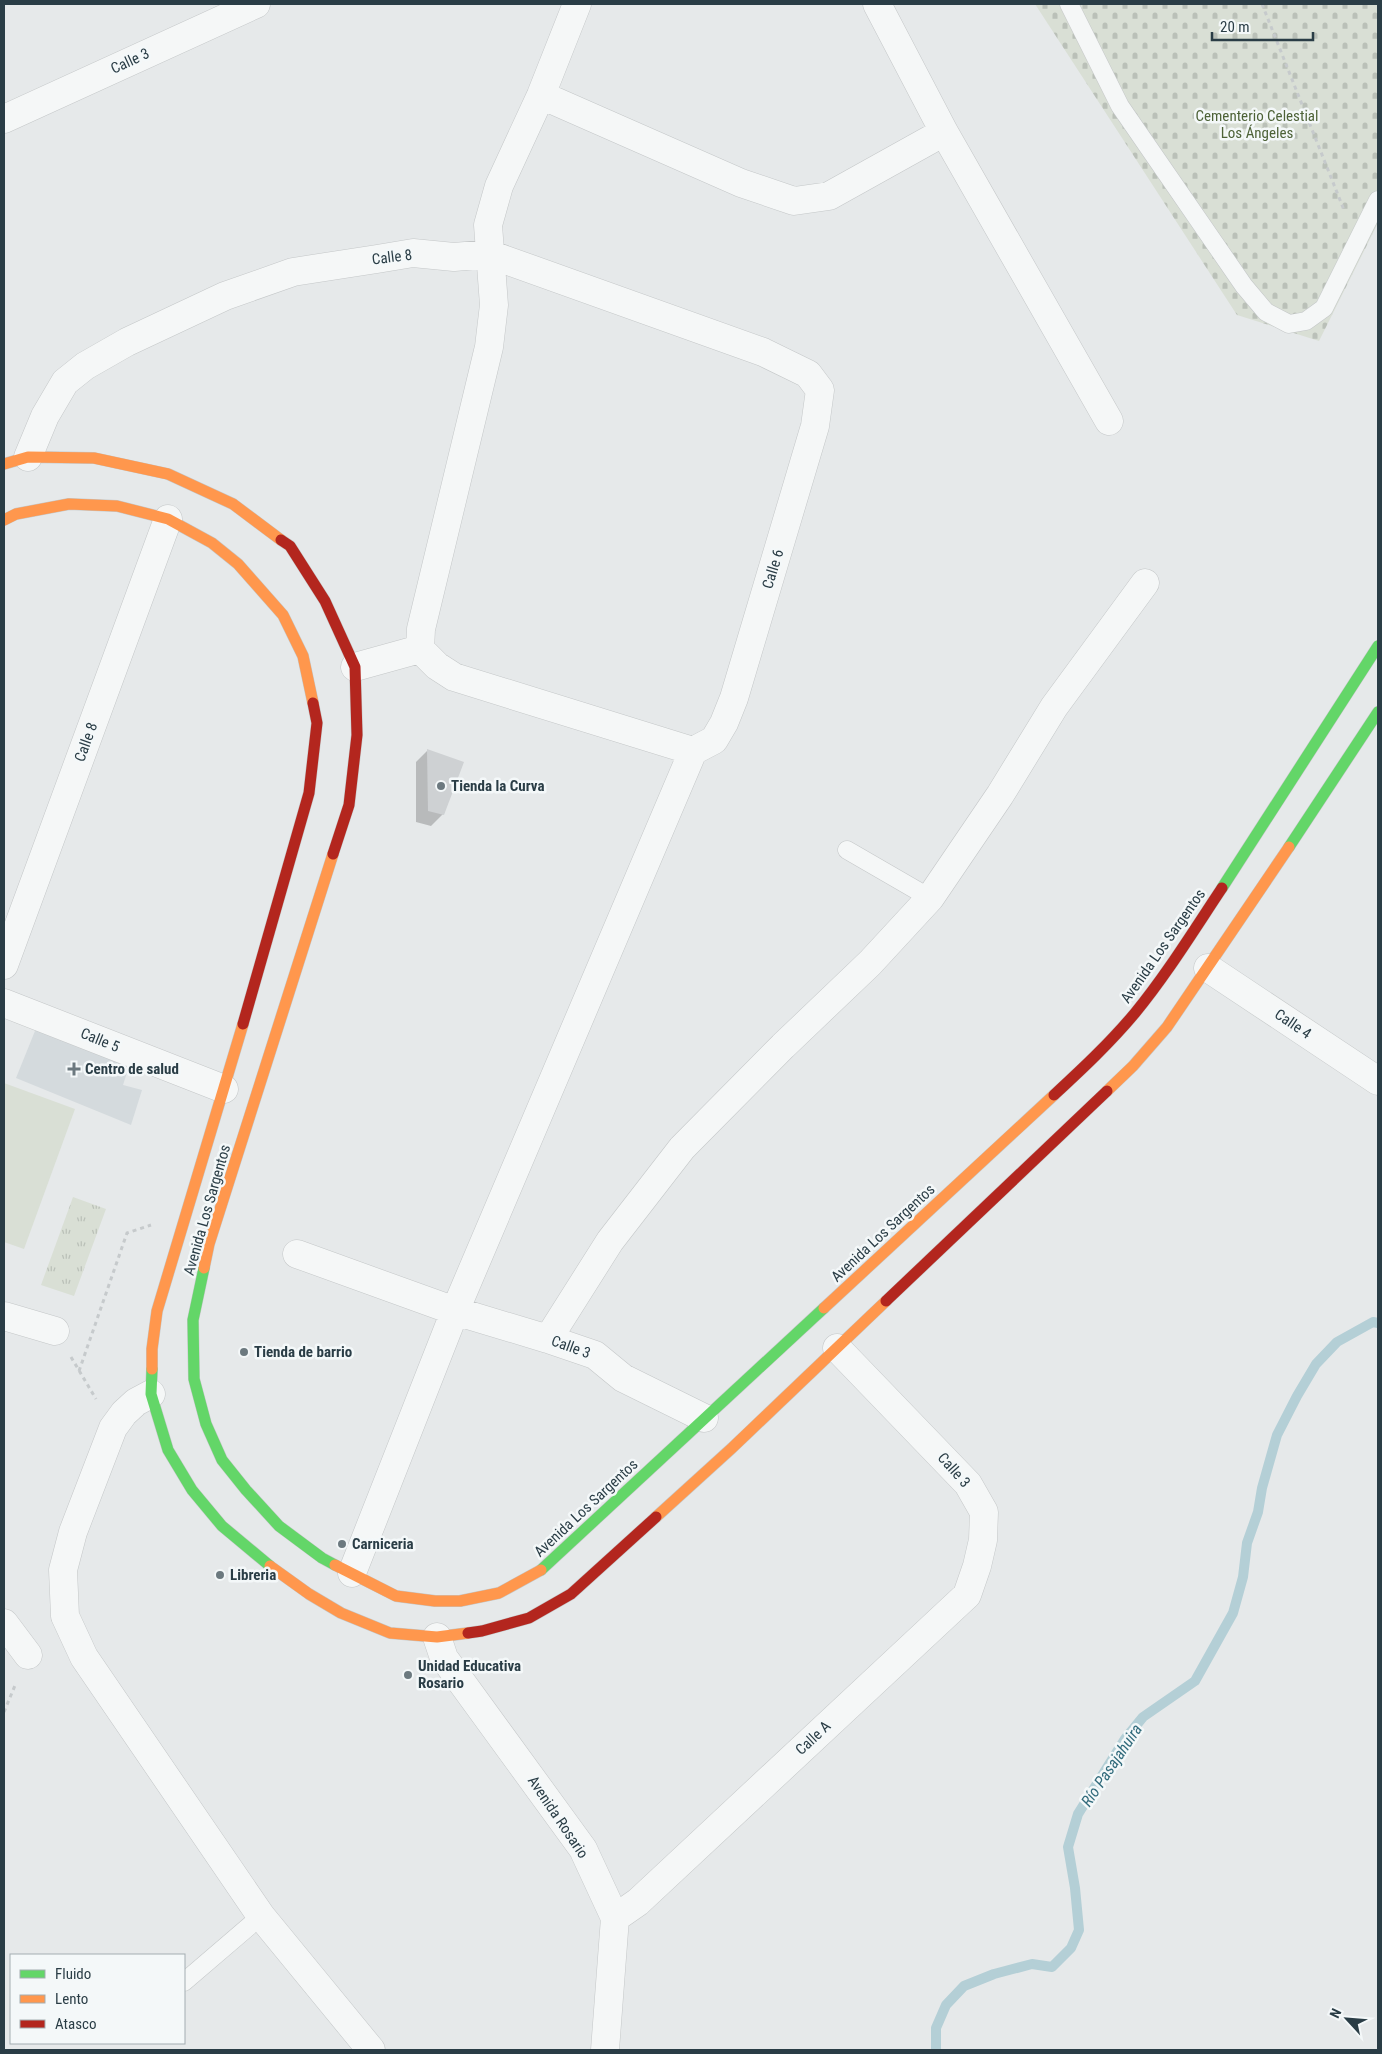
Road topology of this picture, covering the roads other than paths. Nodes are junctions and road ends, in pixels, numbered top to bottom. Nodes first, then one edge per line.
1 (256, 4) edge
2 (577, 4) edge
3 (876, 4) edge
4 (1069, 4) edge
5 (540, 95) junction
6 (4, 119) edge
7 (944, 132) junction
8 (1378, 200) edge
9 (489, 254) junction
10 (808, 374) joint
11 (1109, 421) dead end
12 (16, 460) edge
13 (168, 519) junction
14 (4, 520) edge
15 (1145, 583) dead end
16 (1378, 646) edge
17 (420, 649) junction
18 (355, 667) junction
19 (1378, 712) edge
20 (693, 751) junction
21 (847, 850) dead end
22 (930, 898) junction
23 (1194, 957) junction
24 (4, 965) edge
25 (4, 1002) edge
26 (1378, 1080) edge
27 (224, 1090) junction
28 (180, 1234) junction
29 (209, 1244) junction
30 (296, 1254) dead end
31 (455, 1311) junction
32 (4, 1316) edge
33 (55, 1331) road end
34 (548, 1339) junction
35 (837, 1348) junction
36 (152, 1394) junction
37 (709, 1424) junction
38 (984, 1540) joint
39 (352, 1573) junction
40 (4, 1623) edge
41 (436, 1632) junction
42 (28, 1655) dead end
43 (261, 1916) junction
44 (615, 1918) junction
45 (185, 1981) edge
46 (371, 2050) edge
47 (605, 2050) edge

1 - 6 street, Calle 3
2 - 5 street
3 - 7 street
4 - 8 lane
5 - 7 street
5 - 9 street
7 - 11 street
9 - 10 street, Calle 8
9 - 12 street, Calle 8
9 - 17 street
10 - 20 street, Calle 6
12 - 18 main road, Avenida Los Sargentos
13 - 14 main road, Avenida Los Sargentos
13 - 24 street, Calle 8
13 - 27 main road, Avenida Los Sargentos
15 - 22 street
16 - 23 main road, Avenida Los Sargentos
17 - 18 street
17 - 20 street
18 - 29 main road, Avenida Los Sargentos
19 - 23 main road, Avenida Los Sargentos
20 - 31 street
21 - 22 lane
22 - 34 street
23 - 26 street, Calle 4
23 - 35 main road, Avenida Los Sargentos
23 - 37 main road, Avenida Los Sargentos
25 - 27 street, Calle 5
27 - 28 main road, Avenida Los Sargentos
28 - 29 main road
28 - 36 main road, Avenida Los Sargentos
29 - 39 main road, Avenida Los Sargentos
30 - 31 street, Calle 3
31 - 34 street, Calle 3
31 - 39 street
32 - 33 street
34 - 37 street, Calle 3
35 - 38 street, Calle 3
35 - 41 main road, Avenida Los Sargentos
36 - 41 main road, Avenida Los Sargentos
36 - 43 street
37 - 39 main road, Avenida Los Sargentos
38 - 44 street, Calle A
40 - 42 street
41 - 44 street, Avenida Rosario
43 - 45 lane
43 - 46 street
44 - 47 street, Avenida Rosario

